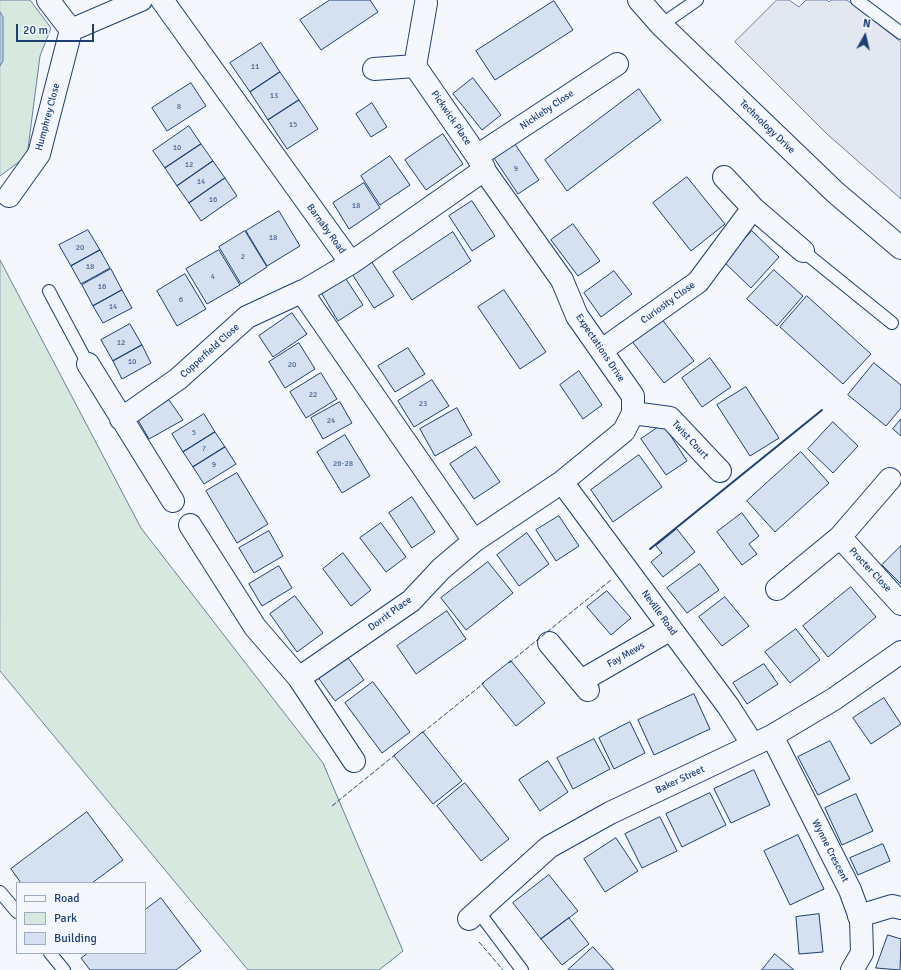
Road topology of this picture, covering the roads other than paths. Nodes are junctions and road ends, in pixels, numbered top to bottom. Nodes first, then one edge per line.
1 (48, 0) edge
2 (141, 0) edge
3 (162, 0) edge
4 (639, 0) edge
5 (697, 0) edge
6 (857, 0) edge
7 (426, 2) dead end
8 (661, 25) junction
9 (71, 30) junction
10 (901, 33) edge
11 (616, 64) dead end
12 (415, 66) junction
13 (374, 69) dead end
14 (481, 163) junction
15 (724, 177) dead end
16 (9, 196) dead end
17 (753, 208) junction
18 (901, 248) edge
19 (803, 250) joint
20 (351, 263) junction
21 (49, 291) dead end
22 (303, 291) junction
23 (892, 323) dead end
24 (602, 350) junction
25 (88, 364) joint
26 (633, 413) junction
27 (121, 419) junction
28 (720, 471) dead end
29 (890, 479) dead end
30 (562, 482) junction
31 (173, 502) dead end
32 (190, 525) dead end
33 (840, 537) junction
34 (474, 541) junction
35 (777, 589) dead end
36 (901, 604) edge
37 (671, 629) junction
38 (548, 643) dead end
39 (898, 659) edge
40 (298, 678) junction
41 (772, 736) junction
42 (753, 745) junction
43 (354, 761) dead end
44 (0, 892) edge
45 (901, 908) edge
46 (16, 911) edge
47 (473, 915) joint
48 (859, 916) junction
49 (51, 954) edge
50 (64, 970) edge
51 (522, 970) edge
52 (852, 970) edge

1 - 9 street
2 - 9 street
3 - 20 street, Barnaby Road
4 - 8 street, Technology Drive
5 - 8 lane
6 - 10 lane
7 - 12 street
8 - 18 street, Technology Drive
9 - 16 street, Humphrey Close
11 - 14 street, Nickleby Close
12 - 13 street
12 - 14 street, Pickwick Place
14 - 20 street
14 - 24 street, Expectations Drive
15 - 17 street
17 - 19 street
17 - 24 street, Curiosity Close
19 - 23 lane
20 - 22 street, Barnaby Road
21 - 25 lane
22 - 27 street, Copperfield Close
22 - 34 street
24 - 26 street, Expectations Drive
25 - 27 street
26 - 28 street, Twist Court
26 - 30 street
27 - 31 street
29 - 33 street
30 - 34 street
30 - 37 street, Neville Road
32 - 40 street
33 - 35 street
33 - 36 street, Procter Close
34 - 40 street, Dorrit Place
37 - 38 street, Fay Mews
37 - 42 street, Neville Road
39 - 41 street, Baker Street
40 - 43 street
41 - 42 street, Baker Street
41 - 48 street, Wynne Crescent
42 - 47 street, Baker Street
44 - 46 lane
45 - 48 street
47 - 51 lane
48 - 52 street, Wynne Crescent
49 - 50 lane

